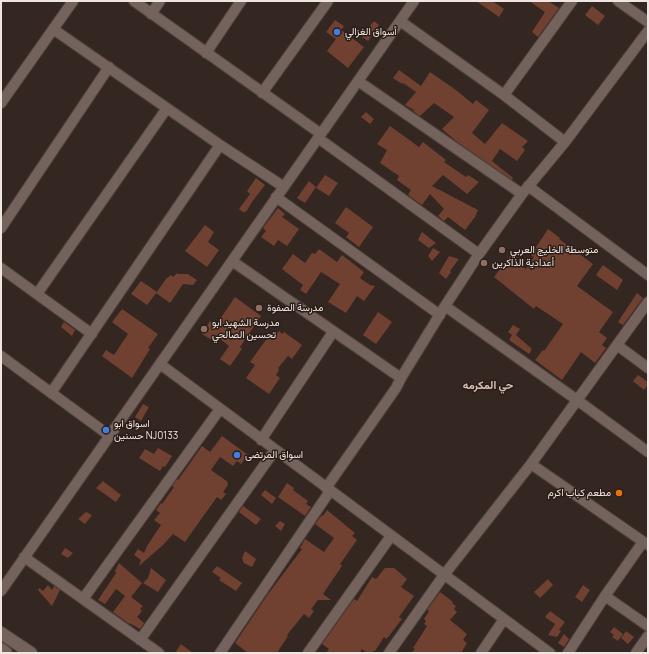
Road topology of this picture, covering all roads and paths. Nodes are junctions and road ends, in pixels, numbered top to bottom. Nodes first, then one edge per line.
1 (73, 1) edge
2 (134, 1) edge
3 (160, 1) edge
4 (241, 1) edge
5 (328, 1) edge
6 (414, 1) edge
7 (572, 1) edge
8 (618, 1) edge
9 (151, 14) junction
10 (400, 21) junction
11 (648, 22) edge
12 (53, 29) junction
13 (648, 31) edge
14 (206, 53) junction
15 (109, 67) junction
16 (358, 81) junction
17 (262, 92) junction
18 (504, 95) junction
19 (2, 97) edge
20 (167, 108) junction
21 (319, 136) junction
22 (565, 142) junction
23 (220, 145) junction
24 (284, 187) junction
25 (525, 190) junction
26 (276, 197) junction
27 (1, 228) edge
28 (479, 254) junction
29 (232, 261) junction
30 (1, 268) edge
31 (648, 275) edge
32 (37, 294) junction
33 (648, 302) edge
34 (445, 306) junction
35 (440, 315) junction
36 (333, 332) junction
37 (92, 334) junction
38 (617, 345) junction
39 (1, 356) edge
40 (160, 364) junction
41 (648, 368) edge
42 (401, 378) junction
43 (51, 393) junction
44 (577, 400) junction
45 (220, 409) junction
46 (110, 436) junction
47 (261, 440) junction
48 (275, 450) junction
49 (648, 452) edge
50 (531, 464) junction
51 (328, 489) junction
52 (391, 536) junction
53 (646, 543) edge
54 (24, 557) junction
55 (444, 575) junction
56 (1, 591) edge
57 (605, 596) junction
58 (83, 599) junction
59 (504, 619) junction
60 (648, 626) edge
61 (1, 633) edge
62 (648, 636) edge
63 (140, 640) junction
64 (1, 649) edge
65 (6, 653) edge
66 (31, 653) edge
67 (159, 653) edge
68 (220, 653) edge
69 (308, 653) edge
70 (389, 653) edge
71 (481, 653) edge
72 (550, 653) edge
73 (568, 653) edge
74 (636, 653) edge

1 - 12 street
2 - 9 street
3 - 9 street
4 - 14 street
5 - 17 street
6 - 10 street
7 - 18 street
8 - 11 street
9 - 14 street
10 - 16 street
10 - 18 street
12 - 15 street
12 - 19 street
13 - 22 street
14 - 17 street
15 - 20 street
15 - 27 street
16 - 21 street
16 - 25 street
17 - 21 street
18 - 22 street
20 - 23 street
20 - 32 street
21 - 24 street
21 - 28 street
22 - 25 street
23 - 24 street
23 - 37 street
24 - 26 street
25 - 28 street
25 - 31 street
26 - 29 street
26 - 35 street
28 - 34 street
29 - 36 street
29 - 40 street
30 - 32 street
32 - 37 street
33 - 38 street
34 - 35 street
34 - 44 street
35 - 42 street
36 - 42 street
36 - 47 street
37 - 43 street
38 - 41 street
38 - 44 street
39 - 43 street
40 - 45 street
40 - 46 street
42 - 51 street
43 - 46 street
44 - 49 street
44 - 50 street
45 - 47 street
45 - 58 street
46 - 54 street
47 - 48 street
48 - 51 street
48 - 63 street
50 - 53 street
50 - 55 street
51 - 52 street
51 - 68 street
52 - 55 street
52 - 69 street
53 - 57 street
54 - 56 street
54 - 58 street
55 - 59 street
55 - 70 street
57 - 60 street
57 - 73 street
58 - 63 street
59 - 71 street
59 - 72 street
61 - 66 street
62 - 74 street
63 - 67 street
64 - 65 street

